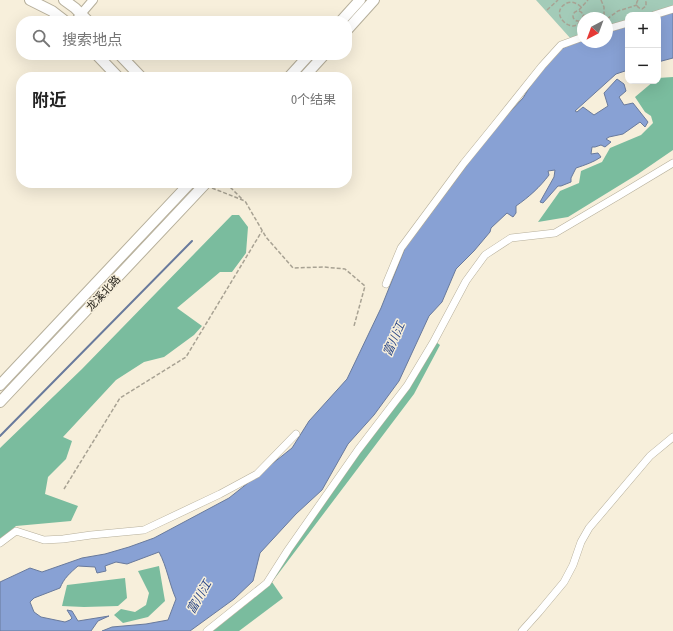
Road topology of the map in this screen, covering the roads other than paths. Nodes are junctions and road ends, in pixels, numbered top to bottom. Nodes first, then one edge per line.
1 (30, 0) edge
2 (64, 0) edge
3 (93, 0) edge
4 (360, 0) edge
5 (374, 0) edge
6 (673, 9) edge
7 (661, 13) edge
8 (58, 16) edge
9 (79, 16) edge
10 (83, 16) edge
11 (346, 16) edge
12 (352, 24) edge
13 (625, 24) edge
14 (613, 27) edge
15 (577, 40) edge
16 (102, 60) edge
17 (125, 60) edge
18 (304, 60) edge
19 (319, 60) edge
20 (113, 72) edge
21 (136, 72) edge
22 (294, 72) edge
23 (309, 72) edge
24 (673, 163) edge
25 (185, 188) edge
26 (200, 188) edge
27 (386, 284) dead end
28 (0, 385) edge
29 (0, 402) edge
30 (296, 434) dead end
31 (673, 437) edge
32 (0, 543) edge
33 (207, 631) edge
34 (522, 631) edge

1 - 8 main road
2 - 9 main road
3 - 10 street
4 - 11 main road
5 - 12 main road
6 - 7 street
13 - 14 street
15 - 27 street
16 - 20 main road
17 - 21 main road
18 - 22 main road
19 - 23 main road
24 - 33 street
25 - 28 main road, 龙溪北路
26 - 29 main road, 龙溪北路
30 - 32 street
31 - 34 street

